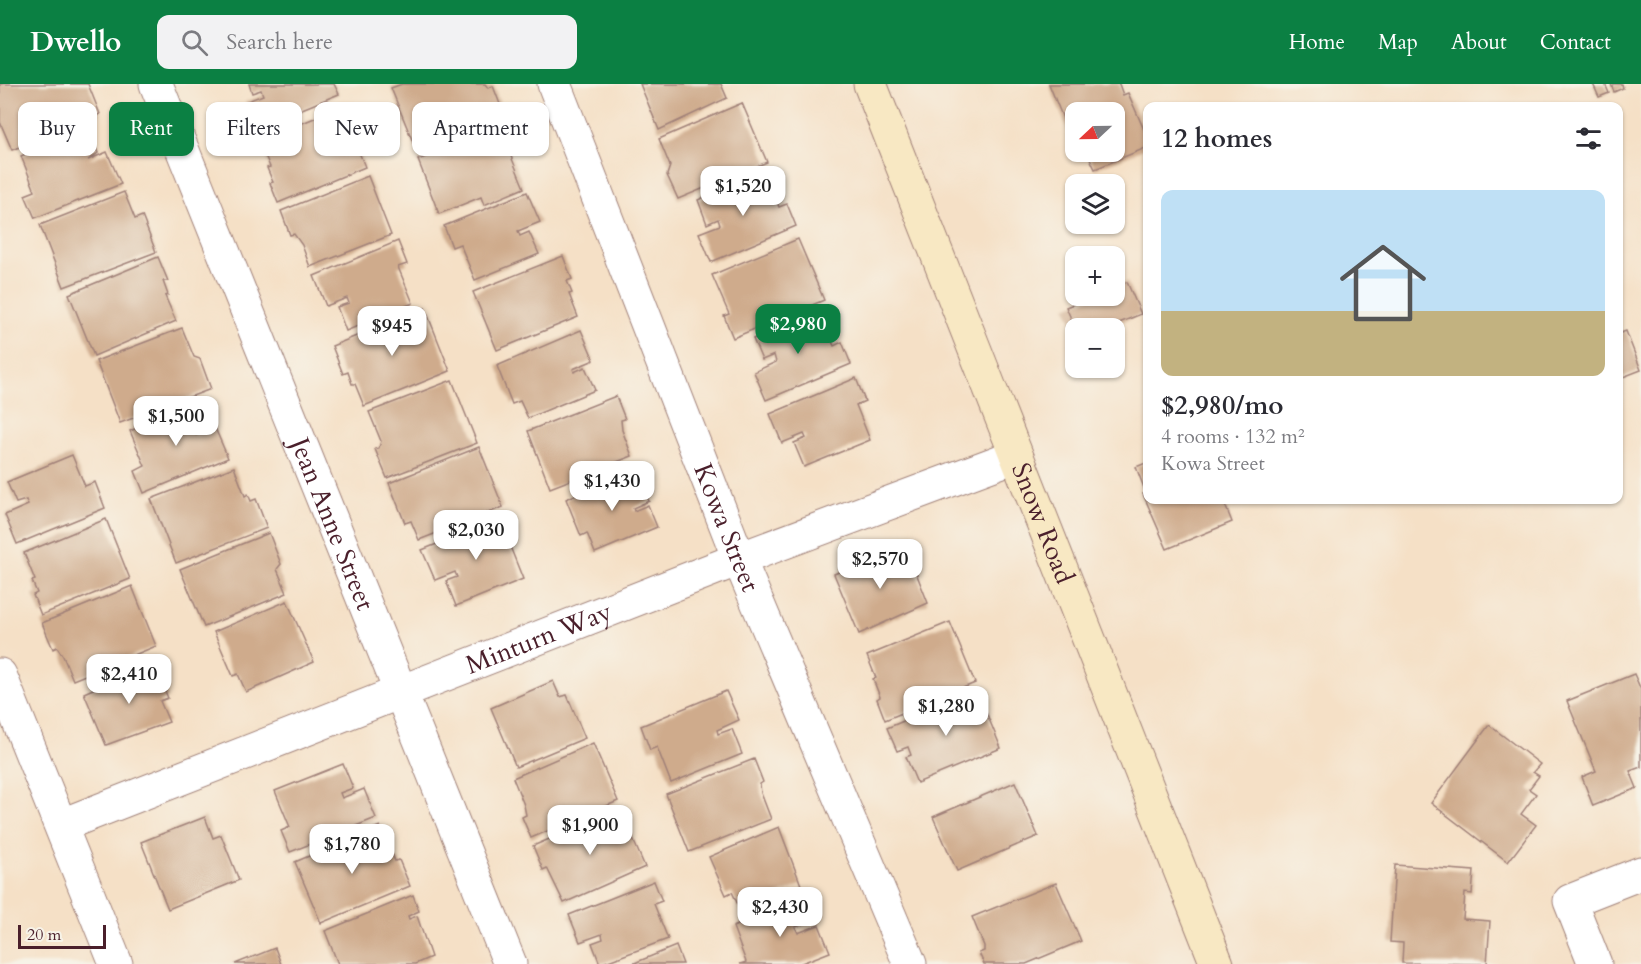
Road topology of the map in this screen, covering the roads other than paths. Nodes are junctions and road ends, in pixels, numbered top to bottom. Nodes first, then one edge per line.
1 (156, 84) edge
2 (554, 84) edge
3 (870, 84) edge
4 (1015, 456) junction
5 (739, 559) junction
6 (0, 675) edge
7 (400, 692) junction
8 (62, 825) junction
9 (1641, 873) edge
10 (116, 964) edge
11 (510, 964) edge
12 (910, 964) edge
13 (1217, 964) edge
14 (1595, 964) edge

1 - 7 street, Jean Anne Street
2 - 5 street, Kowa Street
3 - 4 main road, Snow Road
4 - 5 street, Minturn Way
4 - 13 main road, Snow Road
5 - 7 street, Minturn Way
5 - 12 street, Kowa Street
6 - 8 street
7 - 8 street, Minturn Way
7 - 11 street, Jean Anne Street
8 - 10 street
9 - 14 street

